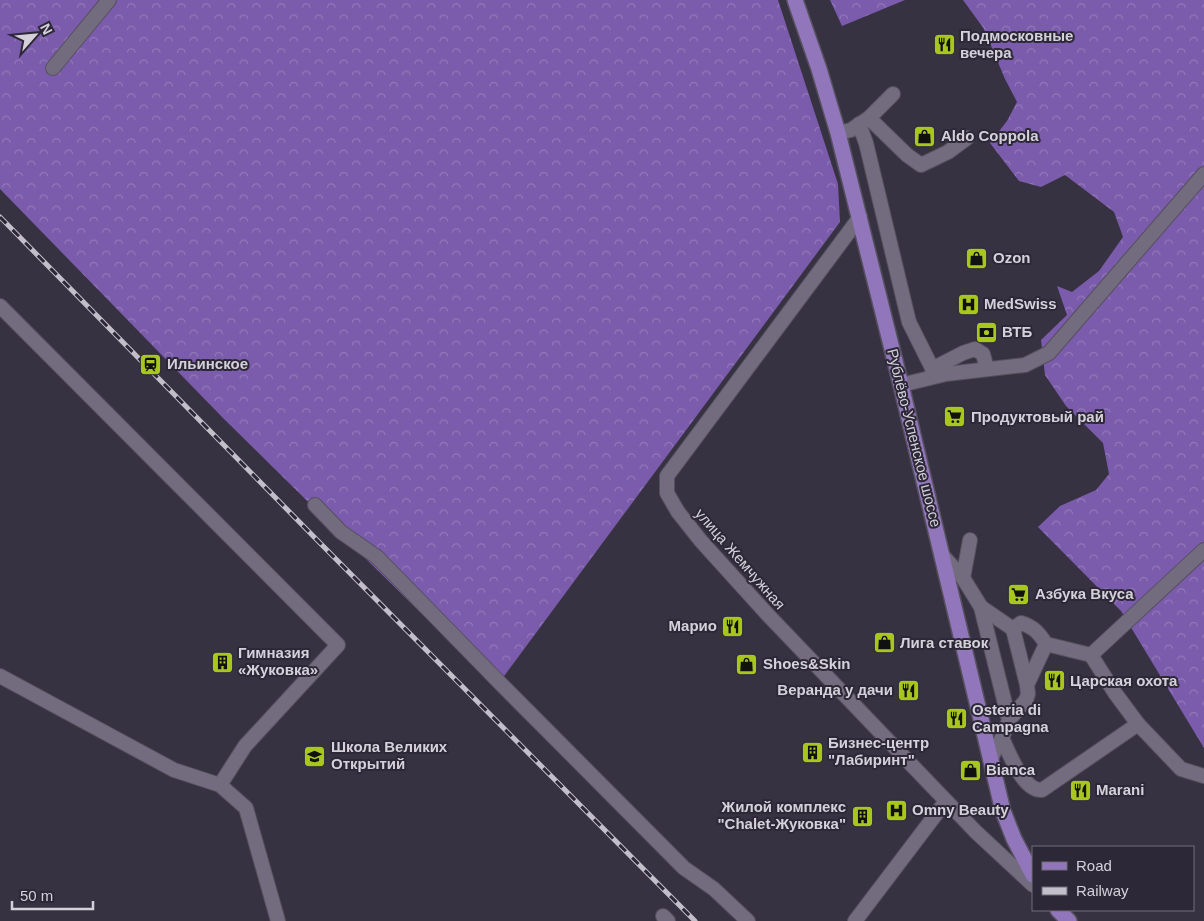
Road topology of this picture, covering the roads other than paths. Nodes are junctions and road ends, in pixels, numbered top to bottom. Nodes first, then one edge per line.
1 (109, 0) edge
2 (795, 0) edge
3 (53, 68) dead end
4 (893, 94) dead end
5 (864, 121) junction
6 (838, 133) junction
7 (967, 138) dead end
8 (1204, 174) edge
9 (860, 217) junction
10 (0, 306) edge
11 (987, 369) junction
12 (934, 373) junction
13 (901, 385) junction
14 (315, 504) dead end
15 (970, 540) dead end
16 (1204, 550) edge
17 (942, 555) junction
18 (963, 578) junction
19 (982, 607) junction
20 (1012, 629) junction
21 (1046, 644) junction
22 (1091, 655) junction
23 (0, 676) edge
24 (1027, 686) junction
25 (1009, 720) junction
26 (1138, 724) junction
27 (1002, 738) junction
28 (990, 760) junction
29 (1204, 776) edge
30 (220, 785) junction
31 (946, 801) junction
32 (1032, 873) edge
33 (1032, 884) edge
34 (1059, 911) edge
35 (278, 921) edge
36 (748, 921) edge
37 (855, 921) edge
38 (1069, 921) edge

1 - 3 street
2 - 6 main road, Рублёво-Успенское шоссе
4 - 5 street
5 - 6 street
5 - 7 street
5 - 12 street
6 - 9 main road, Рублёво-Успенское шоссе
8 - 11 street
9 - 13 main road, Рублёво-Успенское шоссе
9 - 31 street, улица Жемчужная
10 - 30 street
11 - 12 street
11 - 12 street
12 - 13 street
13 - 17 main road, Рублёво-Успенское шоссе
14 - 36 street
15 - 18 street
16 - 22 street
17 - 18 street
17 - 28 main road, Рублёво-Успенское шоссе
18 - 19 street
19 - 20 street
19 - 25 street
20 - 21 street
20 - 24 street
21 - 22 street
21 - 24 street
22 - 26 street
23 - 30 street
24 - 25 street
25 - 27 street
26 - 27 street
26 - 29 street
27 - 28 street
28 - 32 main road, Рублёво-Успенское шоссе
30 - 35 street
31 - 33 street, улица Жемчужная
31 - 37 street
34 - 38 main road

